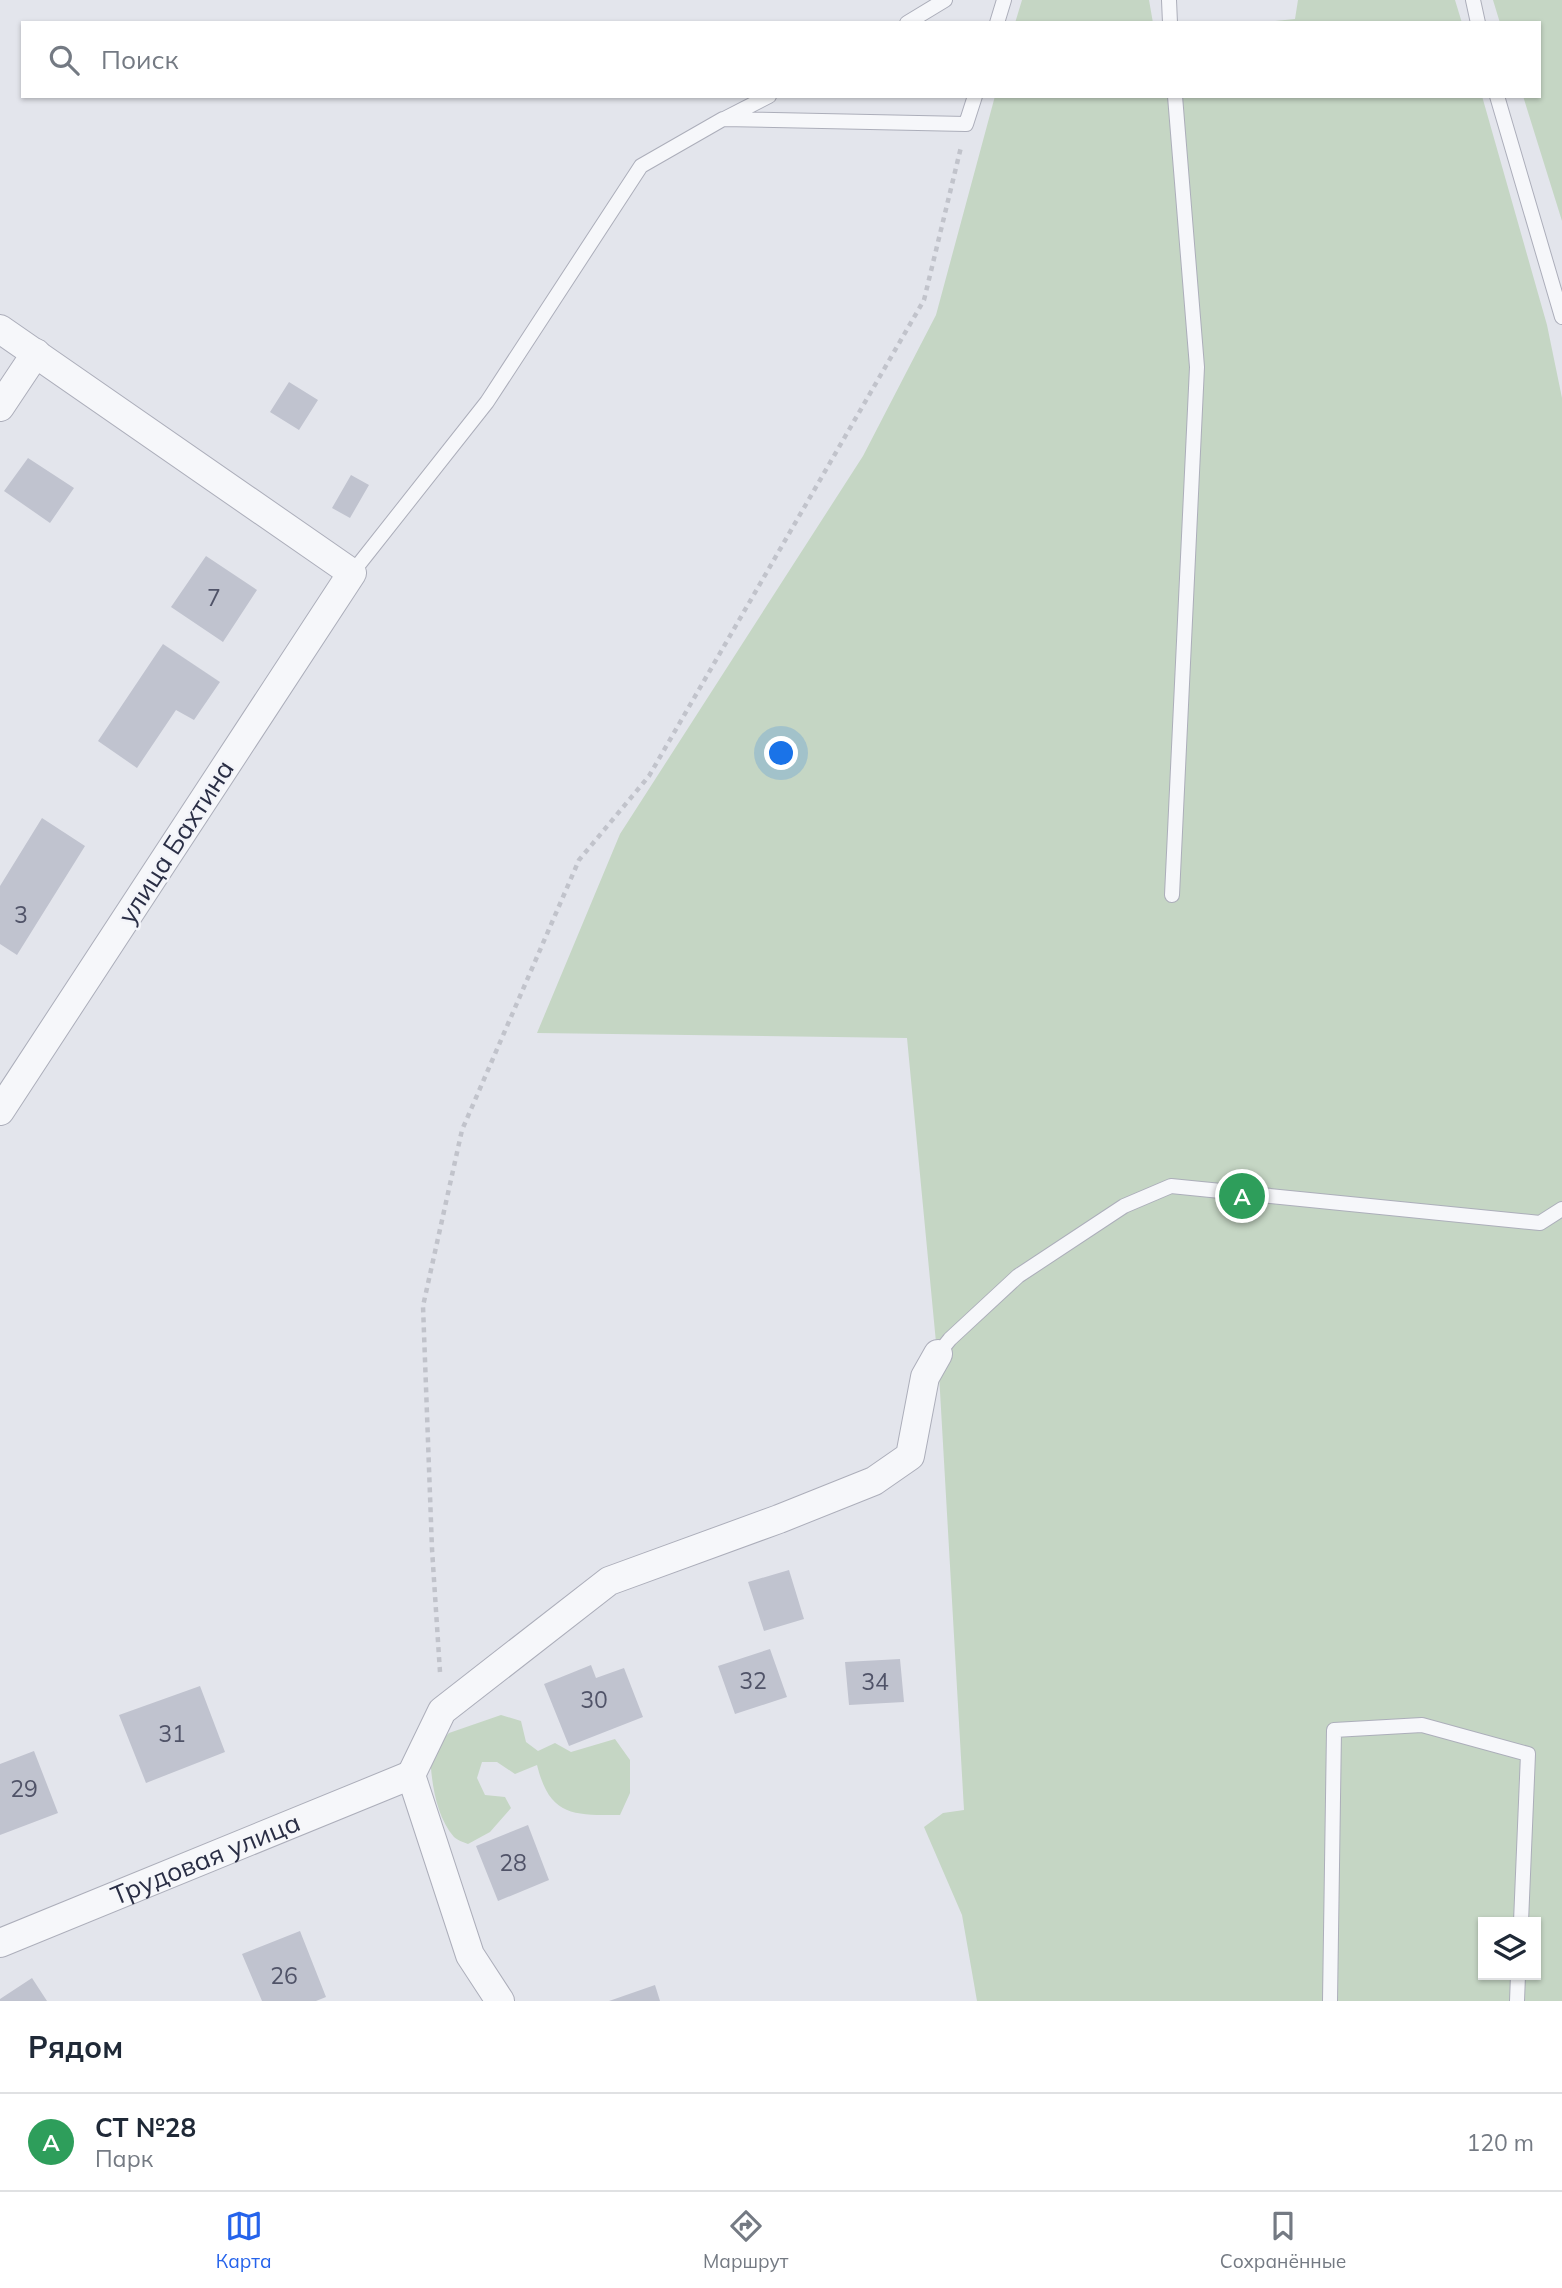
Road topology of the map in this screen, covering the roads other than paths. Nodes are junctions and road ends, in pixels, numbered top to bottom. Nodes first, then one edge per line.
1 (946, 0) edge
2 (1004, 0) edge
3 (1169, 0) edge
4 (1472, 0) edge
5 (910, 21) edge
6 (998, 21) edge
7 (1170, 21) edge
8 (1477, 21) edge
9 (765, 98) edge
10 (974, 98) edge
11 (1175, 98) edge
12 (1498, 98) edge
13 (723, 119) junction
14 (1562, 317) edge
15 (0, 329) edge
16 (36, 353) junction
17 (0, 407) edge
18 (352, 573) junction
19 (1172, 895) dead end
20 (0, 1111) edge
21 (1562, 1209) edge
22 (938, 1354) joint
23 (411, 1775) junction
24 (1521, 1917) edge
25 (0, 1943) edge
26 (1518, 1980) edge
27 (500, 2001) edge
28 (1330, 2001) edge
29 (1517, 2001) edge

1 - 5 lane
2 - 6 lane
3 - 7 lane
4 - 8 lane
9 - 13 lane
10 - 13 lane
11 - 19 lane
12 - 14 lane
13 - 18 lane
15 - 16 street
16 - 17 street
16 - 18 street
18 - 20 street, улица Бахтина
21 - 22 lane
22 - 23 street
23 - 25 street, Трудовая улица
23 - 27 street
24 - 28 lane
26 - 29 lane

